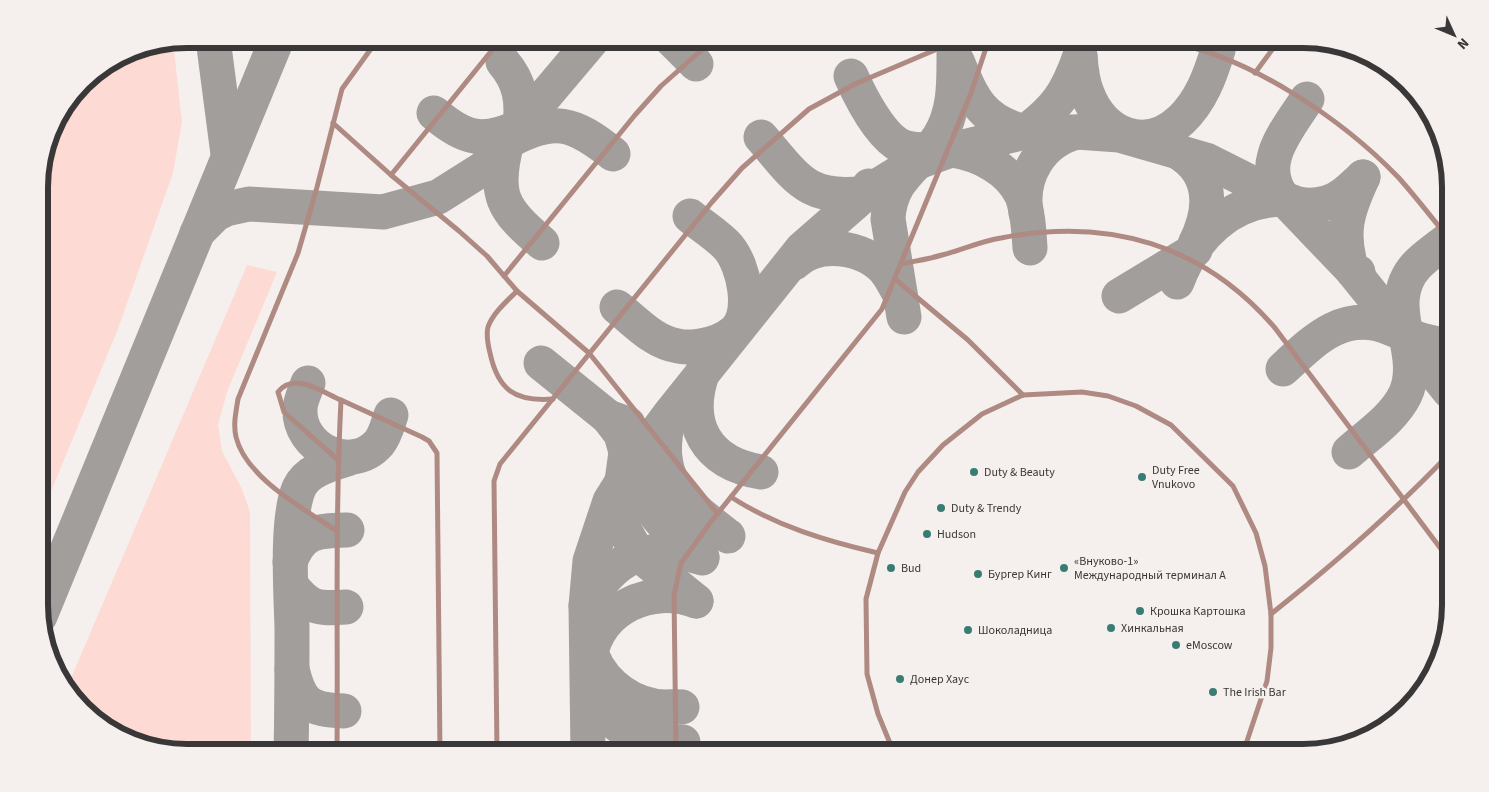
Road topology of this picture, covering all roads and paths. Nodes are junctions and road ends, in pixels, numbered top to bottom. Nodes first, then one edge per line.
1 (372, 48) edge
2 (494, 48) edge
3 (704, 48) edge
4 (940, 48) edge
5 (985, 48) edge
6 (1193, 48) edge
7 (1273, 48) edge
8 (1255, 73) junction
9 (333, 123) junction
10 (391, 175) junction
11 (1442, 231) edge
12 (901, 264) junction
13 (504, 276) junction
14 (895, 279) junction
15 (517, 291) junction
16 (589, 353) junction
17 (1023, 395) junction
18 (552, 398) junction
19 (341, 400) junction
20 (338, 460) junction
21 (1442, 461) edge
22 (731, 498) junction
23 (1405, 500) junction
24 (718, 514) junction
25 (337, 531) junction
26 (1442, 550) edge
27 (878, 553) junction
28 (1271, 614) junction
29 (337, 744) edge
30 (440, 744) edge
31 (497, 744) edge
32 (676, 744) edge
33 (890, 744) edge
34 (1246, 744) edge

1 - 9 lane
2 - 10 lane
3 - 13 lane
4 - 16 lane
5 - 12 lane
6 - 8 lane
7 - 8 lane
8 - 11 lane
9 - 10 lane
9 - 25 lane
10 - 13 lane
12 - 14 lane
12 - 23 lane
13 - 15 lane
14 - 17 lane
14 - 22 lane
15 - 16 lane
15 - 18 lane
16 - 18 lane
16 - 24 lane
17 - 27 lane
17 - 28 lane
18 - 31 lane
19 - 20 lane
19 - 20 lane
19 - 30 lane
20 - 25 lane
21 - 23 lane
22 - 24 lane
22 - 27 lane
23 - 26 lane
23 - 28 lane
24 - 32 lane
25 - 29 lane
27 - 33 lane
28 - 34 lane

